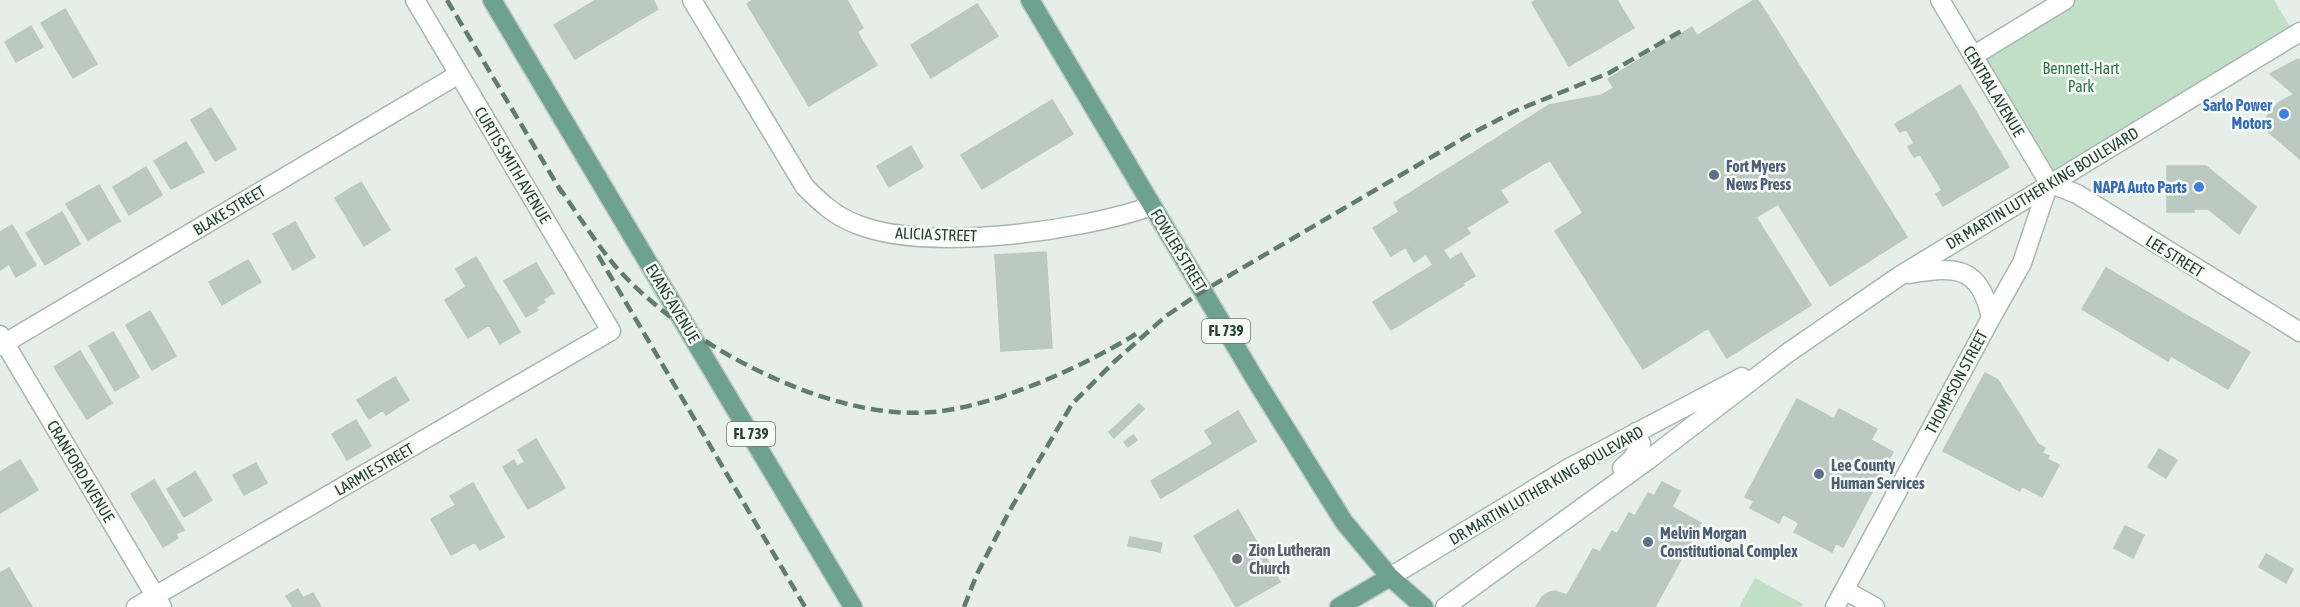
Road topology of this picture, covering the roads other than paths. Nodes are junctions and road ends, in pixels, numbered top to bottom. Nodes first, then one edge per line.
1 (415, 0) edge
2 (492, 0) edge
3 (692, 0) edge
4 (1030, 0) edge
5 (1940, 0) edge
6 (2065, 0) edge
7 (2300, 32) edge
8 (1973, 56) junction
9 (459, 74) junction
10 (2049, 183) junction
11 (1152, 206) junction
12 (1901, 275) junction
13 (1991, 318) junction
14 (611, 331) joint
15 (2300, 332) edge
16 (2, 341) edge
17 (1789, 352) junction
18 (1636, 432) junction
19 (1498, 568) junction
20 (1390, 577) junction
21 (1844, 590) junction
22 (159, 601) edge
23 (136, 607) edge
24 (852, 607) edge
25 (1339, 607) edge
26 (1424, 607) edge
27 (1445, 607) edge
28 (1835, 607) edge
29 (1875, 607) edge

1 - 9 street, CURTIS SMITH AVENUE
2 - 24 main road, EVANS AVENUE / FL 739
3 - 11 street, ALICIA STREET
4 - 11 main road, FOWLER STREET / FL 739
5 - 8 street, CENTRAL AVENUE
6 - 8 street
7 - 10 street, DR MARTIN LUTHER KING BOULEVARD
8 - 10 street, CENTRAL AVENUE
9 - 14 street, CURTIS SMITH AVENUE
9 - 16 street, BLAKE STREET
10 - 12 street, DR MARTIN LUTHER KING BOULEVARD
10 - 13 street, THOMPSON STREET
10 - 15 street, LEE STREET
11 - 20 main road, FOWLER STREET / FL 739
12 - 13 street
12 - 17 street, DR MARTIN LUTHER KING BOULEVARD
13 - 21 street, THOMPSON STREET
14 - 22 street, LARMIE STREET
16 - 22 street, CRANFORD AVENUE
17 - 18 street, DR MARTIN LUTHER KING BOULEVARD
17 - 19 street, DR MARTIN LUTHER KING BOULEVARD
18 - 19 street
18 - 20 street, DR MARTIN LUTHER KING BOULEVARD
19 - 27 street, DR MARTIN LUTHER KING BOULEVARD
20 - 25 main road, DR MARTIN LUTHER KING BOULEVARD
20 - 26 main road, FOWLER STREET / FL 739
21 - 28 street, THOMPSON STREET
21 - 29 street
22 - 23 street, LARMIE STREET

